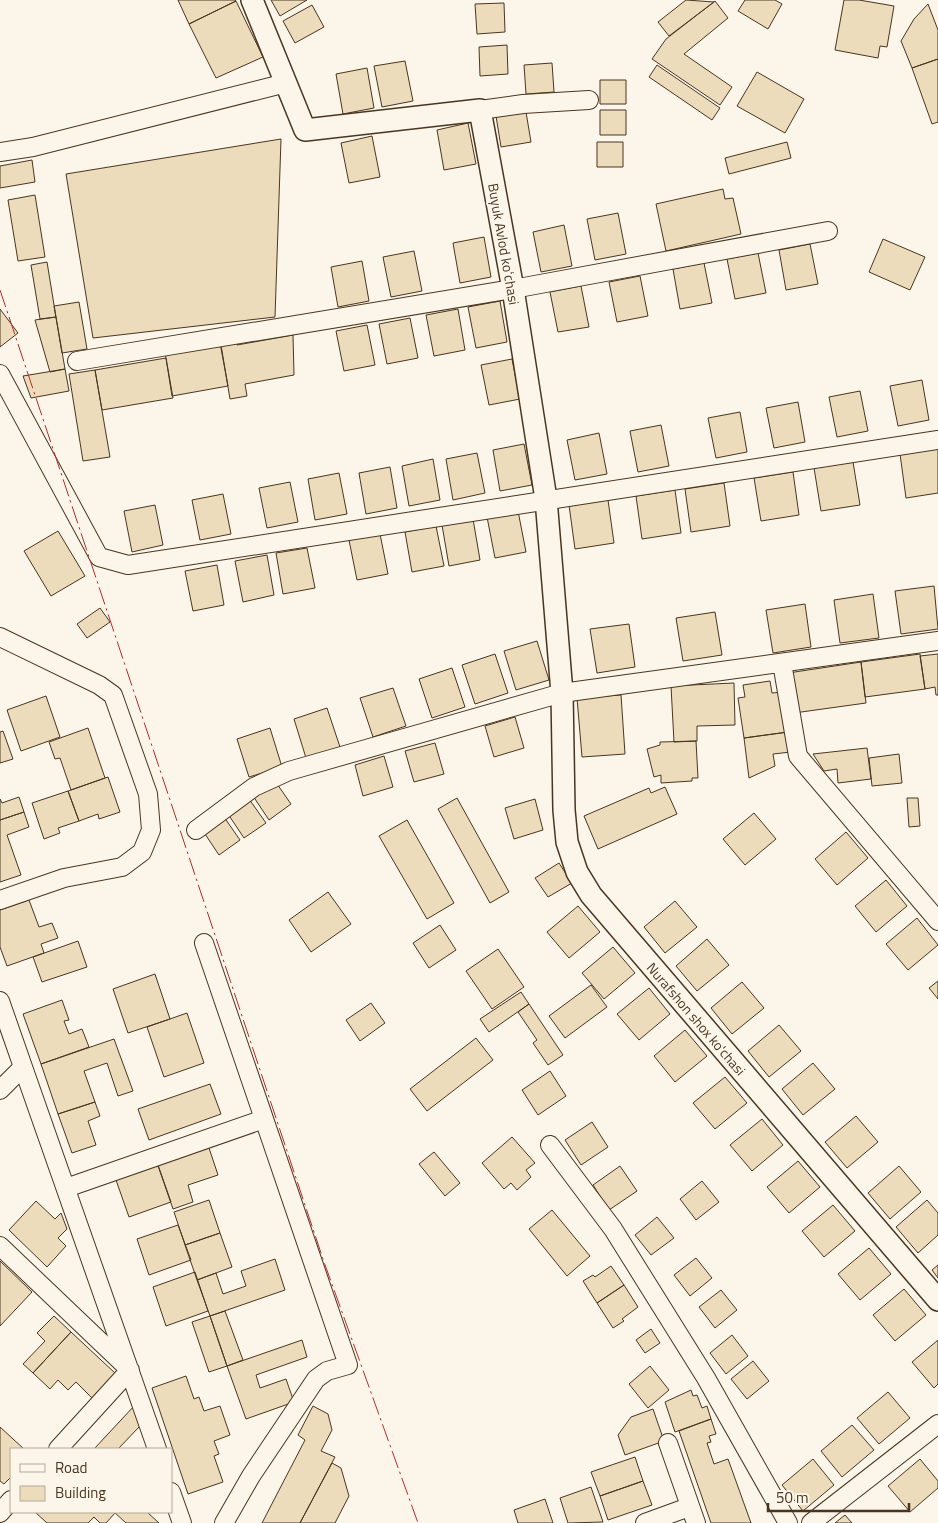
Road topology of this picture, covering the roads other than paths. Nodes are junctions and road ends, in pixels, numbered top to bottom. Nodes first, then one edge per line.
1 (252, 0) edge
2 (286, 83) junction
3 (589, 100) dead end
4 (480, 110) junction
5 (0, 152) edge
6 (828, 231) dead end
7 (513, 289) junction
8 (77, 361) dead end
9 (0, 374) edge
10 (938, 440) edge
11 (546, 499) junction
12 (0, 637) edge
13 (938, 642) edge
14 (782, 663) junction
15 (562, 693) junction
16 (196, 830) dead end
17 (0, 900) edge
18 (938, 921) edge
19 (204, 943) dead end
20 (0, 1001) edge
21 (23, 1067) junction
22 (0, 1090) edge
23 (264, 1119) junction
24 (550, 1145) dead end
25 (66, 1188) junction
26 (0, 1246) edge
27 (938, 1300) edge
28 (130, 1370) junction
29 (938, 1424) edge
30 (668, 1443) dead end
31 (59, 1448) edge
32 (157, 1448) edge
33 (172, 1495) edge
34 (10, 1501) edge
35 (0, 1513) edge
36 (693, 1515) edge
37 (182, 1523) edge
38 (224, 1523) edge
39 (645, 1523) edge
40 (788, 1523) edge
41 (811, 1523) edge

1 - 2 street
2 - 4 street
2 - 5 street
3 - 4 street
4 - 7 street, Buyuk Avlod koʻchasi
6 - 7 street
7 - 8 street
7 - 11 street, Buyuk Avlod koʻchasi
9 - 11 street
10 - 11 street
11 - 15 street, Buyuk Avlod koʻchasi
12 - 17 street
13 - 14 street
14 - 15 street
14 - 18 street
15 - 16 street
15 - 27 street, Nurafshon shox ko'chasi
19 - 23 street
20 - 21 street
21 - 22 street
21 - 25 street
23 - 25 street
23 - 38 street
24 - 40 street
25 - 28 street
26 - 28 street
28 - 31 street
28 - 32 street
29 - 41 street
30 - 36 street
33 - 37 street
34 - 35 street
36 - 39 street

